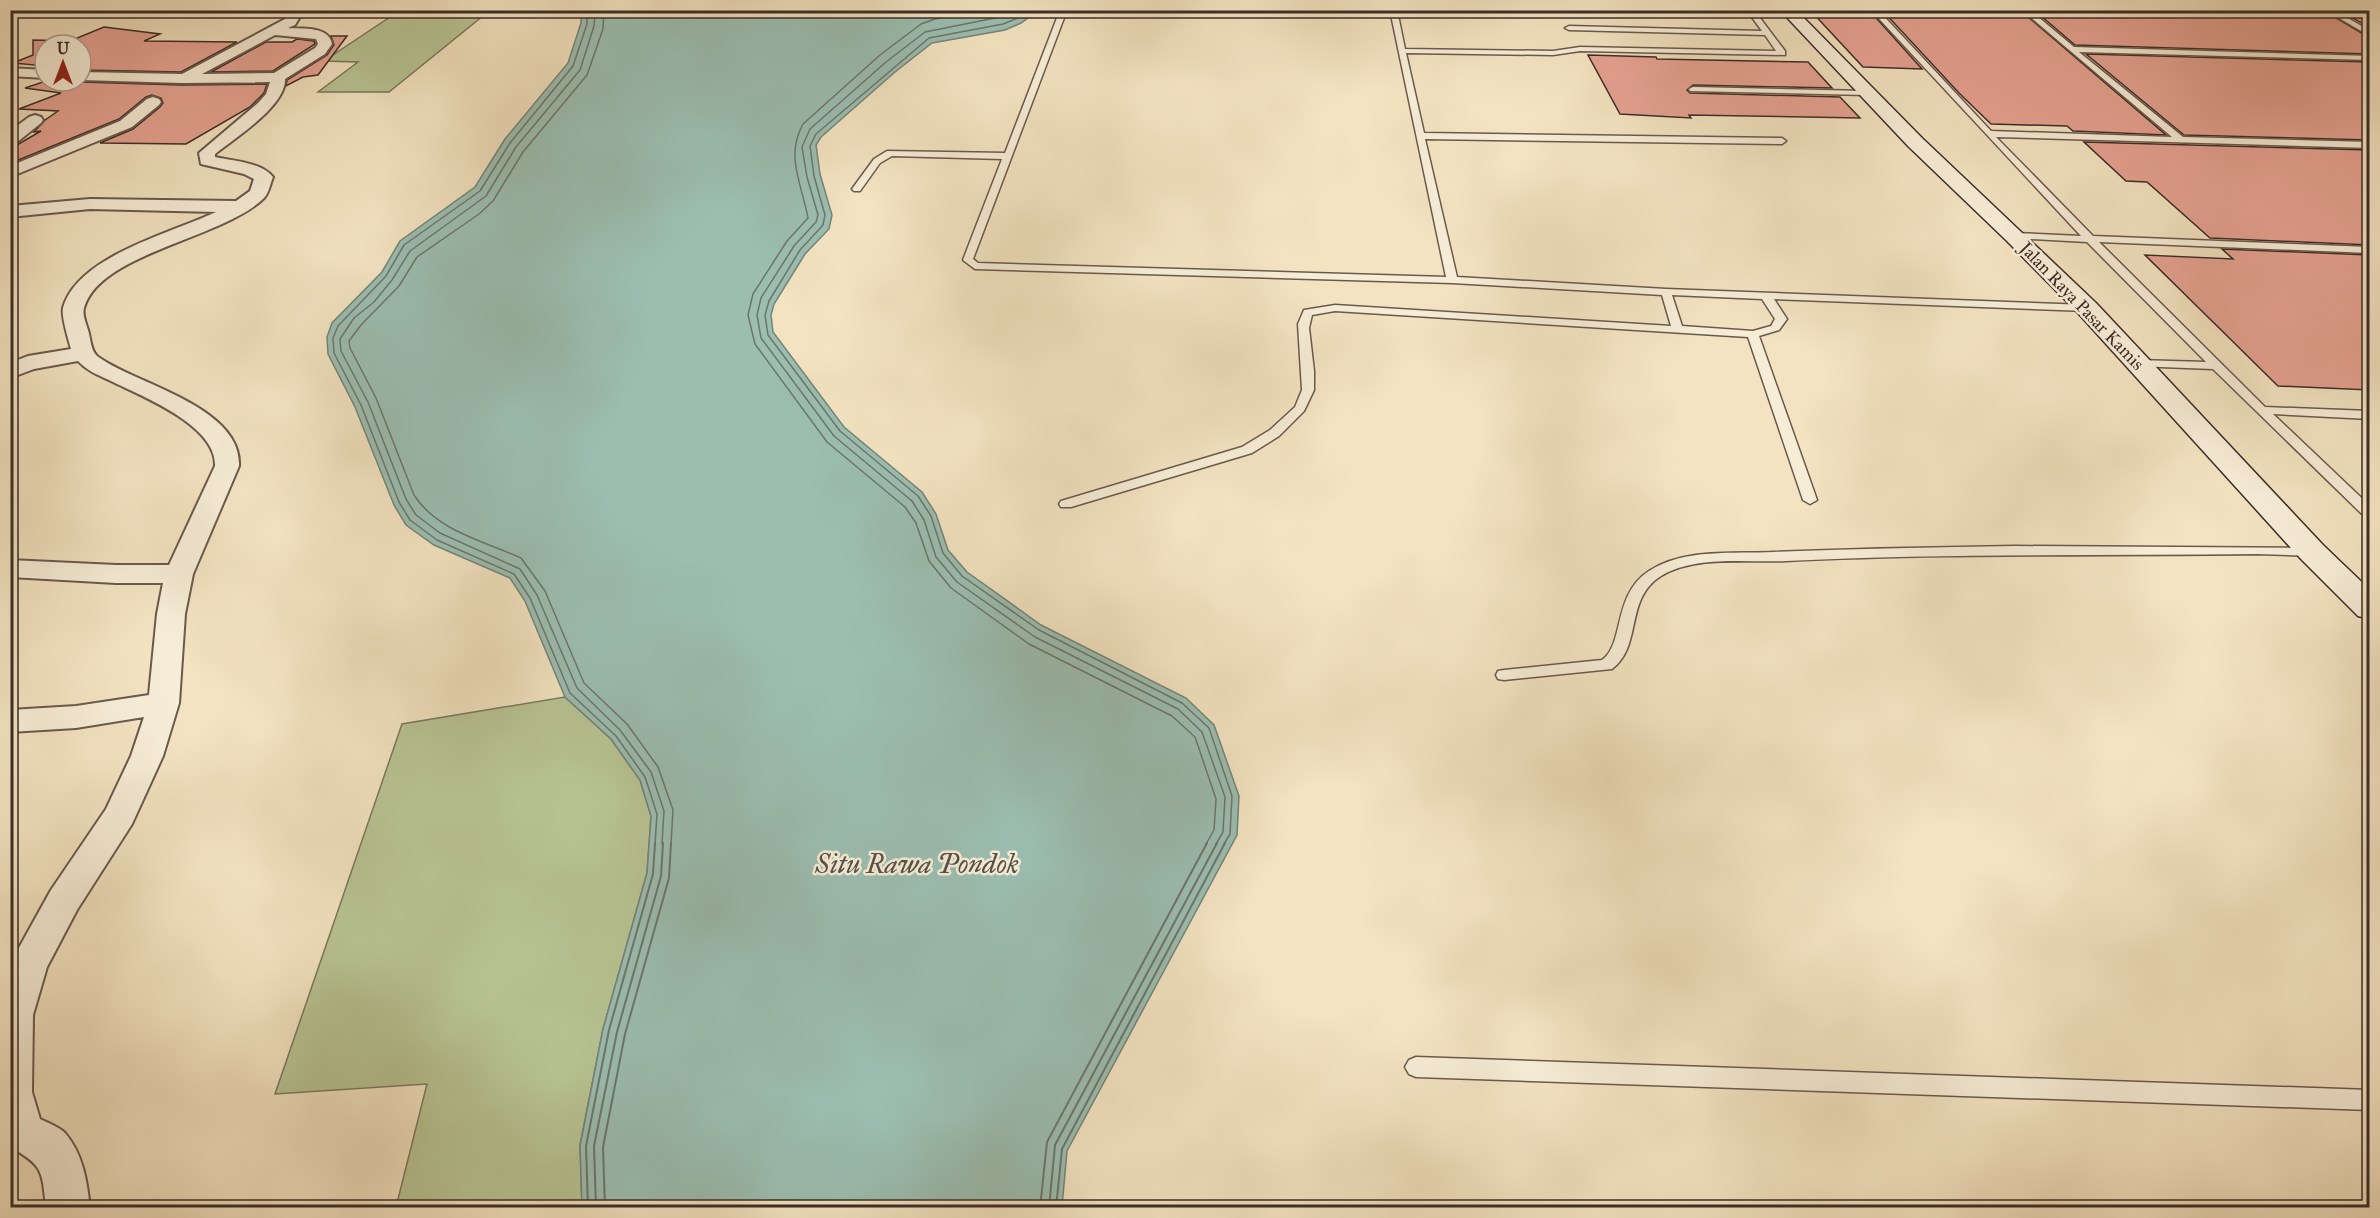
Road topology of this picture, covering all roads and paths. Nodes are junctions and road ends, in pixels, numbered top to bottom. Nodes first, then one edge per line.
1 (298, 10) edge
2 (1064, 10) edge
3 (1393, 10) edge
4 (1787, 10) edge
5 (1874, 10) edge
6 (2025, 10) edge
7 (2328, 10) edge
8 (1558, 11) edge
9 (1652, 11) edge
10 (1752, 12) edge
11 (1569, 28) junction
12 (273, 31) junction
13 (1767, 33) junction
14 (2370, 34) edge
15 (1669, 41) junction
16 (2072, 49) junction
17 (1580, 50) junction
18 (1402, 51) junction
19 (2370, 58) edge
20 (10, 72) edge
21 (33, 73) edge
22 (93, 76) edge
23 (278, 77) junction
24 (182, 79) junction
25 (1694, 89) dead end
26 (1866, 93) junction
27 (153, 102) dead end
28 (35, 120) dead end
29 (1991, 134) junction
30 (1422, 136) junction
31 (10, 139) edge
32 (2180, 140) junction
33 (1782, 141) dead end
34 (2370, 145) edge
35 (1008, 156) junction
36 (10, 172) edge
37 (857, 189) dead end
38 (240, 207) junction
39 (10, 212) edge
40 (2015, 236) junction
41 (2092, 239) junction
42 (2370, 250) edge
43 (1452, 280) junction
44 (1666, 292) junction
45 (1766, 296) junction
46 (2087, 308) junction
47 (1678, 330) junction
48 (1753, 334) junction
49 (83, 354) junction
50 (2138, 364) junction
51 (2217, 366) junction
52 (10, 371) edge
53 (2260, 410) junction
54 (2370, 415) edge
55 (1810, 500) dead end
56 (1066, 504) dead end
57 (2370, 514) edge
58 (2312, 552) junction
59 (10, 568) edge
60 (179, 574) junction
61 (2370, 609) edge
62 (1504, 675) dead end
63 (164, 703) junction
64 (10, 721) edge
65 (1416, 1067) dead end
66 (2370, 1100) edge
67 (17, 1137) edge
68 (68, 1208) edge

1 - 12 street
2 - 35 lane
3 - 18 lane
4 - 26 main road, Jalan Raya Pasar Kamis
5 - 29 lane
6 - 16 lane
7 - 14 lane
8 - 9 lane
8 - 11 lane
9 - 10 lane
9 - 15 lane
10 - 13 lane
11 - 15 lane
11 - 17 lane
12 - 23 street
12 - 24 street
13 - 15 lane
13 - 15 lane
15 - 17 lane
16 - 19 lane
16 - 32 lane
17 - 18 lane
18 - 30 lane
20 - 21 street
22 - 24 street
23 - 24 street
23 - 38 street
25 - 26 lane
26 - 40 main road, Jalan Raya Pasar Kamis
27 - 36 street
28 - 31 street
29 - 32 lane
29 - 41 lane
30 - 33 lane
30 - 43 lane
32 - 34 lane
35 - 37 lane
35 - 43 lane
38 - 39 street
38 - 49 street
40 - 41 lane
40 - 46 main road, Jalan Raya Pasar Kamis
41 - 42 lane
41 - 51 lane
43 - 44 lane
44 - 45 lane
44 - 47 lane
45 - 46 lane
45 - 48 lane
46 - 50 main road, Jalan Raya Pasar Kamis
47 - 48 lane
47 - 56 lane
48 - 55 lane
49 - 52 street
49 - 60 street
50 - 51 lane
50 - 58 main road, Jalan Raya Pasar Kamis
51 - 53 lane
53 - 54 lane
53 - 57 lane
58 - 61 main road, Jalan Raya Pasar Kamis
58 - 62 lane
59 - 60 street
60 - 63 street
63 - 64 street
63 - 67 street
65 - 66 lane
67 - 68 street

